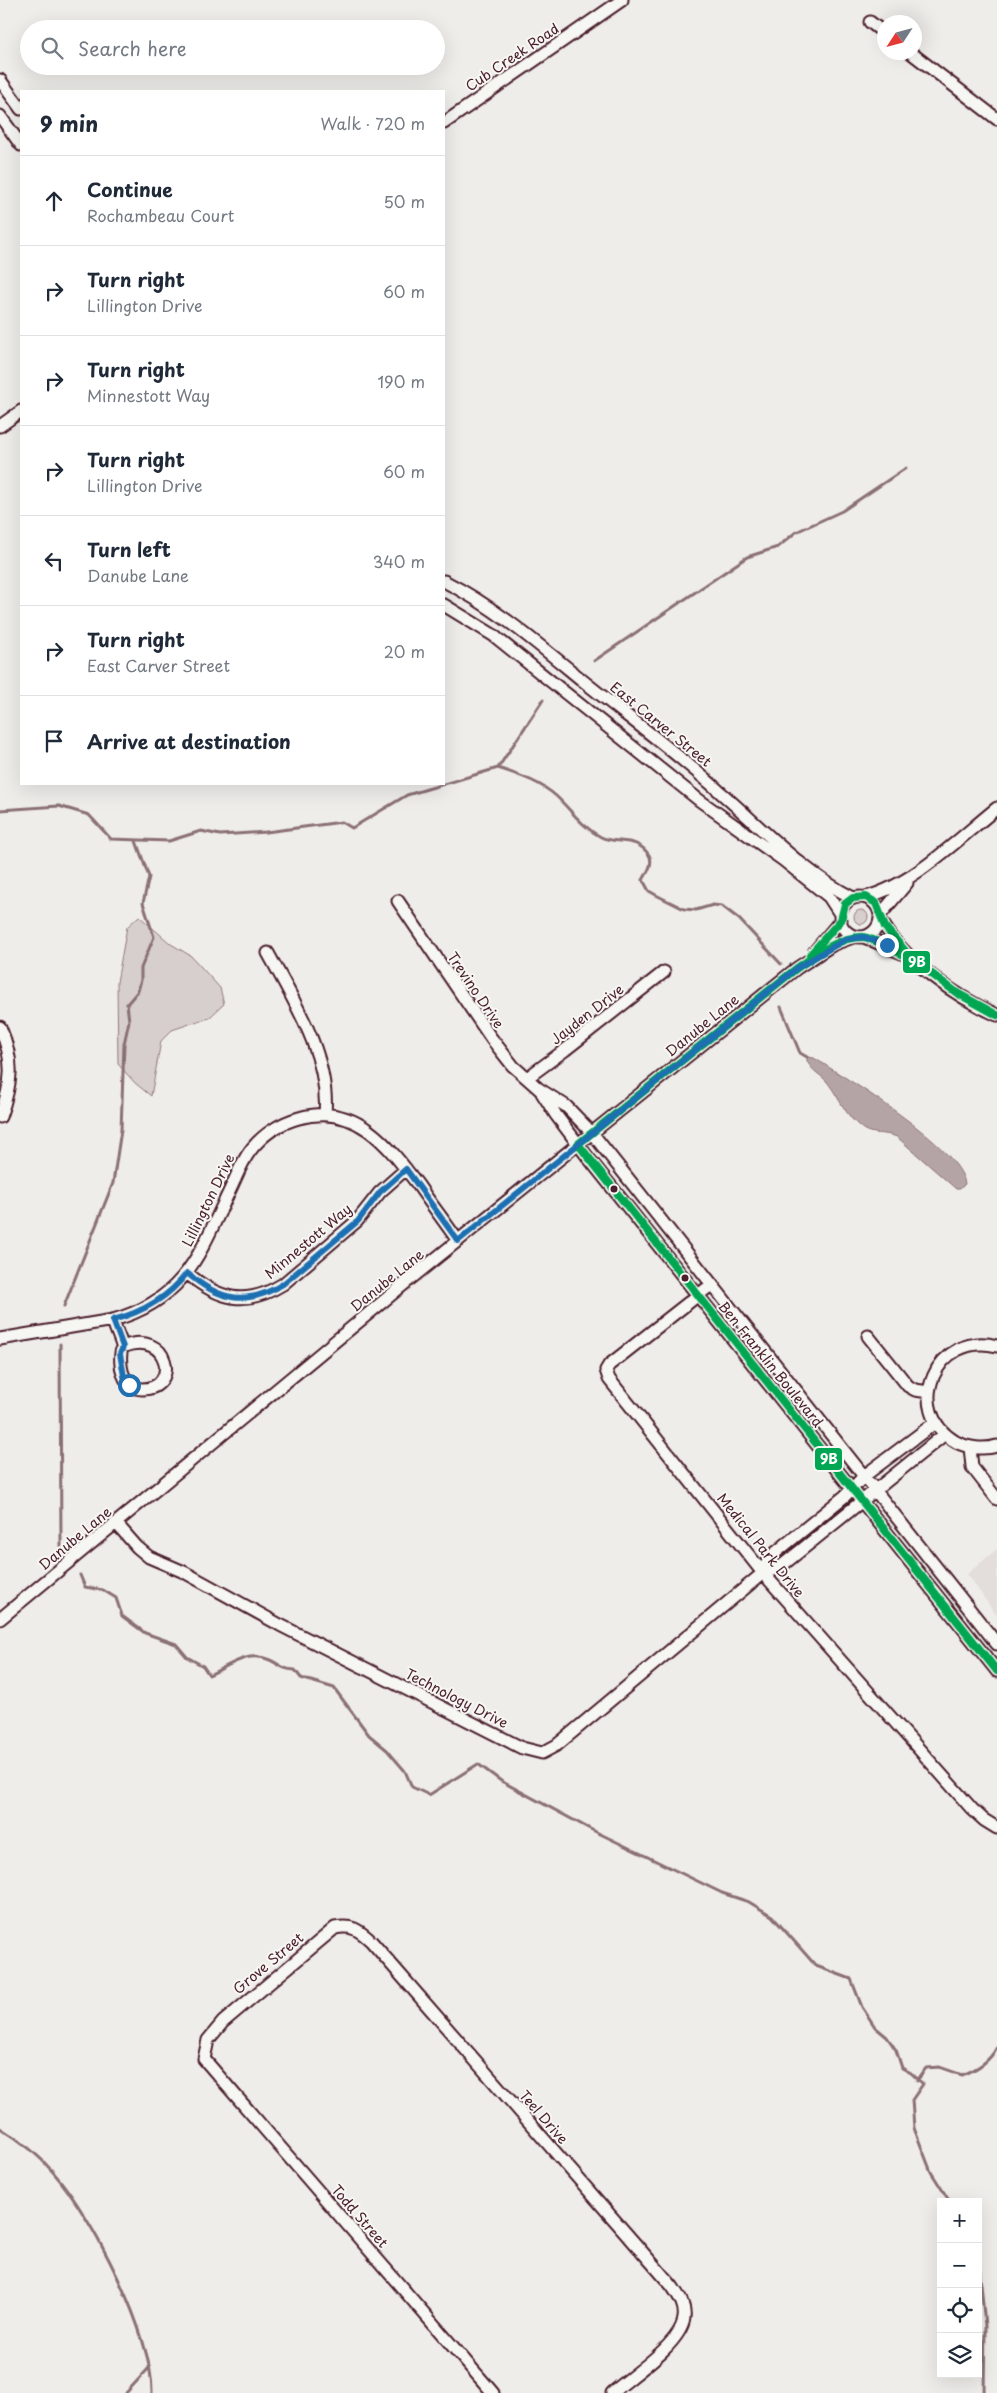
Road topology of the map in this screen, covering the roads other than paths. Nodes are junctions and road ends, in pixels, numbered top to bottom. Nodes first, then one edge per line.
1 (622, 0) edge
2 (870, 22) dead end
3 (877, 28) edge
4 (920, 60) edge
5 (0, 80) edge
6 (20, 108) edge
7 (0, 116) edge
8 (997, 119) edge
9 (445, 121) edge
10 (20, 144) edge
11 (20, 412) edge
12 (0, 426) edge
13 (445, 582) edge
14 (445, 606) edge
15 (997, 808) edge
16 (924, 866) junction
17 (866, 897) junction
18 (853, 898) junction
19 (398, 901) dead end
20 (840, 917) junction
21 (881, 917) junction
22 (860, 937) junction
23 (268, 952) dead end
24 (912, 958) junction
25 (797, 968) junction
26 (664, 972) dead end
27 (997, 1016) edge
28 (0, 1027) edge
29 (527, 1078) junction
30 (539, 1089) junction
31 (325, 1114) junction
32 (0, 1117) edge
33 (592, 1133) junction
34 (578, 1144) junction
35 (406, 1169) junction
36 (458, 1241) junction
37 (187, 1273) junction
38 (711, 1285) junction
39 (697, 1296) junction
40 (113, 1320) junction
41 (1, 1335) edge
42 (868, 1336) dead end
43 (997, 1346) edge
44 (123, 1347) junction
45 (929, 1392) junction
46 (936, 1422) junction
47 (946, 1434) junction
48 (997, 1446) edge
49 (970, 1447) junction
50 (864, 1476) junction
51 (851, 1489) junction
52 (875, 1491) junction
53 (997, 1499) edge
54 (861, 1501) junction
55 (116, 1523) junction
56 (763, 1573) junction
57 (0, 1619) edge
58 (997, 1644) edge
59 (997, 1671) edge
60 (997, 1828) edge
61 (371, 1941) joint
62 (204, 2059) joint
63 (493, 2393) edge
64 (612, 2393) edge

1 - 9 street, Cub Creek Road
2 - 3 street
4 - 8 street
5 - 6 street
7 - 10 street
11 - 12 street
13 - 18 street, East Carver Street
14 - 20 street
15 - 16 street
16 - 17 street
16 - 21 street
17 - 18 street
17 - 21 street
18 - 20 street
19 - 29 street, Trevino Drive
20 - 22 street
20 - 25 street, Danube Lane
21 - 22 street
21 - 24 street
22 - 24 street
22 - 25 street, Danube Lane
23 - 31 street
24 - 27 street
25 - 33 street, Danube Lane
26 - 29 street, Jayden Drive
28 - 32 street
29 - 30 street, Trevino Drive
30 - 33 street, Trevino Drive
30 - 34 street, Trevino Drive
31 - 35 street, Lillington Drive
31 - 37 street, Lillington Drive
33 - 34 street, Danube Lane
33 - 38 street, Ben Franklin Boulevard
34 - 36 street, Danube Lane
34 - 39 street, Ben Franklin Boulevard
35 - 36 street, Lillington Drive
35 - 37 street, Minnestott Way
36 - 55 street, Danube Lane
37 - 40 street, Lillington Drive
38 - 39 street, Medical Park Drive
38 - 50 street, Ben Franklin Boulevard
39 - 51 street, Ben Franklin Boulevard
39 - 56 street, Medical Park Drive
40 - 41 street, Lillington Drive
40 - 44 street
42 - 45 street
43 - 45 street
44 - 44 street
45 - 46 street
46 - 47 street
46 - 50 street, Technology Drive
47 - 49 street
47 - 52 street, Technology Drive
48 - 49 street
49 - 53 street
50 - 51 street, Technology Drive
50 - 52 street, Ben Franklin Boulevard
51 - 54 street, Ben Franklin Boulevard
51 - 56 street, Technology Drive
52 - 54 street, Technology Drive
52 - 58 street, Ben Franklin Boulevard
54 - 56 street, Technology Drive
54 - 59 street, Ben Franklin Boulevard
55 - 56 street, Technology Drive
55 - 57 street, Danube Lane
56 - 60 street, Medical Park Drive
61 - 62 street, Grove Street
61 - 64 street, Teel Drive
62 - 63 street, Todd Street

